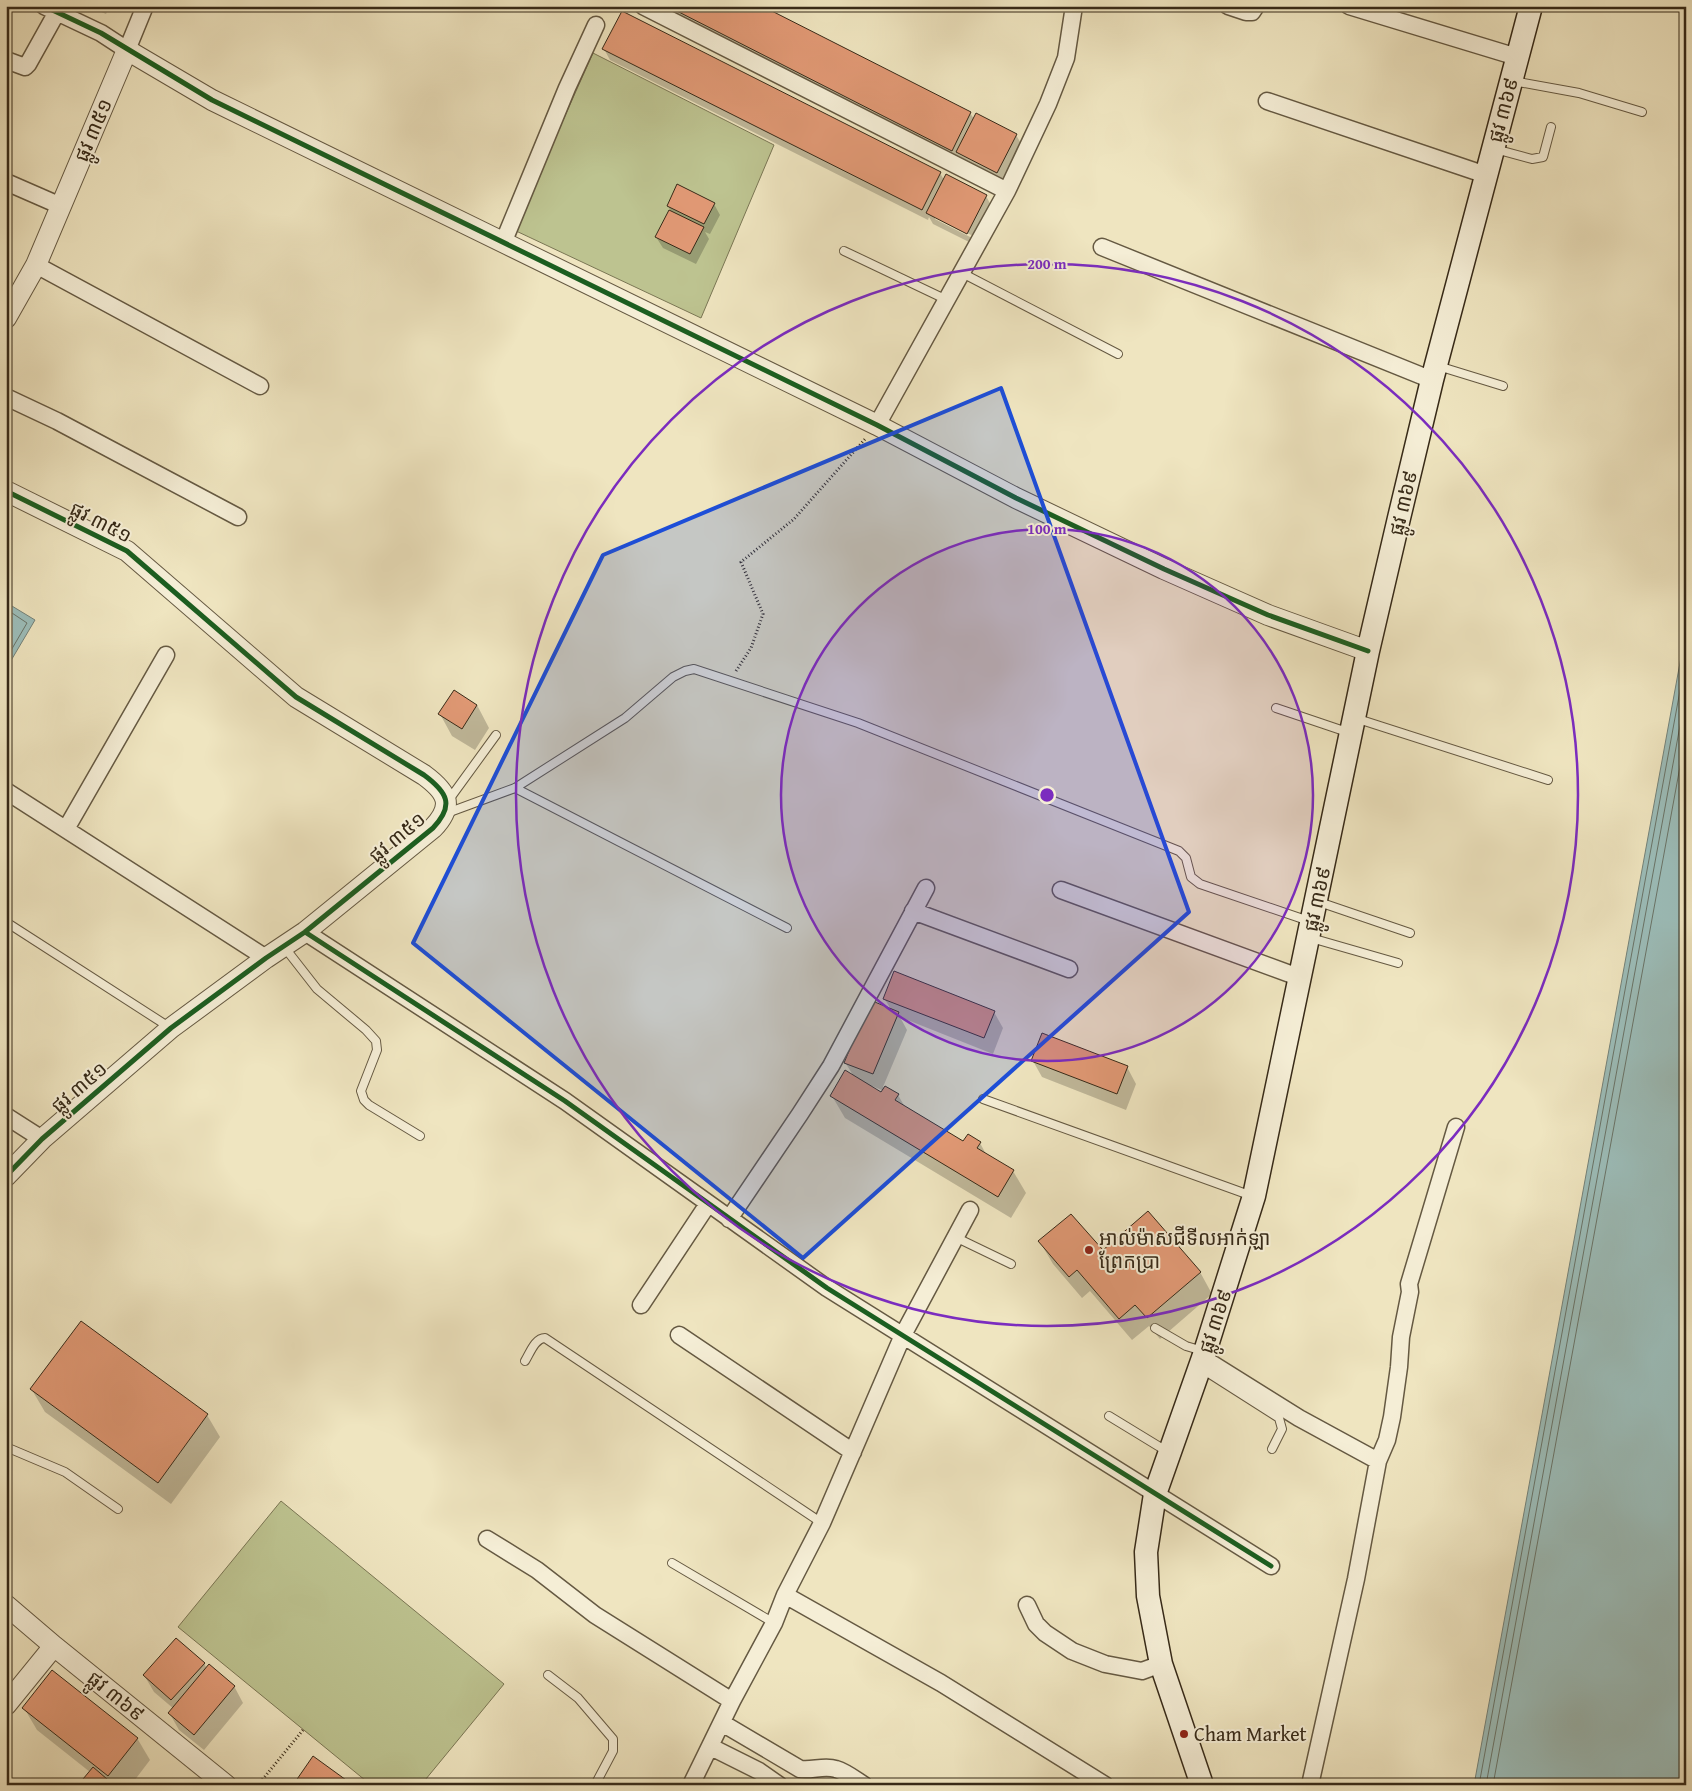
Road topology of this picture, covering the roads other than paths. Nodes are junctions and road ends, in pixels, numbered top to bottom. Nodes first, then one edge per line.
1 (145, 6) edge
2 (643, 6) edge
3 (1074, 6) edge
4 (1228, 6) edge
5 (1256, 6) edge
6 (1349, 6) edge
7 (1531, 6) edge
8 (51, 9) edge
9 (596, 25) dead end
10 (127, 50) junction
11 (1517, 57) junction
12 (6, 60) edge
13 (1511, 81) junction
14 (1268, 101) dead end
15 (1642, 112) dead end
16 (1551, 127) dead end
17 (1494, 148) junction
18 (1486, 175) junction
19 (6, 182) edge
20 (1007, 191) junction
21 (62, 206) junction
22 (503, 243) junction
23 (1102, 247) dead end
24 (844, 251) dead end
25 (36, 264) junction
26 (962, 273) junction
27 (947, 300) junction
28 (8, 309) edge
29 (1118, 354) dead end
30 (1434, 373) junction
31 (260, 386) dead end
32 (1503, 386) dead end
33 (6, 397) edge
34 (877, 425) junction
35 (6, 491) edge
36 (238, 517) dead end
37 (1368, 652) junction
38 (166, 655) dead end
39 (1276, 708) dead end
40 (1353, 726) junction
41 (496, 735) dead end
42 (1548, 780) dead end
43 (515, 788) junction
44 (6, 791) edge
45 (446, 808) junction
46 (66, 828) junction
47 (926, 888) dead end
48 (1061, 890) dead end
49 (914, 911) junction
50 (1313, 921) junction
51 (6, 922) edge
52 (787, 928) dead end
53 (304, 932) junction
54 (1410, 933) dead end
55 (283, 946) junction
56 (266, 958) junction
57 (1398, 963) dead end
58 (1070, 969) dead end
59 (1300, 978) junction
60 (171, 1028) junction
61 (982, 1099) dead end
62 (6, 1116) edge
63 (1456, 1127) dead end
64 (420, 1136) dead end
65 (42, 1139) junction
66 (6, 1176) edge
67 (1254, 1196) junction
68 (708, 1204) junction
69 (970, 1210) dead end
70 (729, 1219) junction
71 (955, 1237) junction
72 (1012, 1264) dead end
73 (642, 1305) dead end
74 (1154, 1328) dead end
75 (679, 1335) dead end
76 (903, 1335) junction
77 (1203, 1360) junction
78 (525, 1362) dead end
79 (1108, 1416) dead end
80 (6, 1447) edge
81 (1272, 1449) dead end
82 (853, 1452) junction
83 (1169, 1453) junction
84 (1378, 1461) junction
85 (1156, 1494) junction
86 (118, 1509) dead end
87 (822, 1523) junction
88 (487, 1539) dead end
89 (672, 1563) dead end
90 (1271, 1566) dead end
91 (786, 1595) junction
92 (6, 1605) edge
93 (1027, 1605) dead end
94 (774, 1623) junction
95 (54, 1646) junction
96 (1161, 1664) junction
97 (548, 1675) dead end
98 (732, 1701) junction
99 (6, 1705) edge
100 (722, 1723) junction
101 (711, 1747) junction
102 (226, 1785) edge
103 (595, 1785) edge
104 (691, 1785) edge
105 (779, 1785) edge
106 (864, 1785) edge
107 (1105, 1785) edge
108 (1202, 1785) edge
109 (1310, 1785) edge

1 - 10 street
2 - 20 street
3 - 20 street
4 - 5 street
6 - 11 street
7 - 11 main road, ផ្លូវ ៣៦៩
8 - 10 street
8 - 12 street
9 - 22 street
10 - 21 street, ផ្លូវ ៣៥១
10 - 22 street
11 - 13 main road, ផ្លូវ ៣៦៩
13 - 15 lane
13 - 17 main road, ផ្លូវ ៣៦៩
14 - 18 street
16 - 17 lane
17 - 18 main road, ផ្លូវ ៣៦៩
18 - 30 main road, ផ្លូវ ៣៦៩
19 - 21 street
20 - 26 street
21 - 25 street, ផ្លូវ ៣៥១
22 - 34 street
23 - 30 street
24 - 27 lane
25 - 28 street, ផ្លូវ ៣៥១
25 - 31 street
26 - 27 street
26 - 29 lane
27 - 34 street
30 - 32 lane
30 - 37 main road, ផ្លូវ ៣៦៩
33 - 36 street
34 - 37 street
35 - 45 street, ផ្លូវ ៣៥១
37 - 40 main road, ផ្លូវ ៣៦៩
38 - 46 street
39 - 40 lane
40 - 42 lane
40 - 50 main road, ផ្លូវ ៣៦៩
41 - 45 lane
43 - 45 lane
43 - 50 lane
43 - 52 lane
44 - 46 street
45 - 53 street, ផ្លូវ ៣៥១
46 - 56 street
47 - 49 street
48 - 59 street
49 - 58 street
49 - 70 street
50 - 54 lane
50 - 57 lane
50 - 59 main road, ផ្លូវ ៣៦៩
51 - 60 lane
53 - 55 street, ផ្លូវ ៣៥១
53 - 68 street
55 - 56 street, ផ្លូវ ៣៥១
55 - 64 lane
56 - 60 street, ផ្លូវ ៣៥១
59 - 67 main road, ផ្លូវ ៣៦៩
60 - 65 street, ផ្លូវ ៣៥១
61 - 67 lane
62 - 65 street
63 - 84 street
65 - 66 street, ផ្លូវ ៣៥១
67 - 77 main road, ផ្លូវ ៣៦៩
68 - 70 street
68 - 73 street
69 - 71 street
70 - 76 street
71 - 72 lane
71 - 76 street
74 - 77 lane
75 - 82 street
76 - 82 street
76 - 85 street
77 - 81 lane
77 - 83 main road, ផ្លូវ ៣៦៩
77 - 84 street
78 - 87 lane
79 - 83 lane
80 - 86 lane
82 - 87 street
83 - 85 main road, ផ្លូវ ៣៦៩
84 - 109 street
85 - 90 street
85 - 96 main road, ផ្លូវ ៣៦៩
87 - 91 street
88 - 98 street
89 - 94 lane
91 - 94 street
91 - 107 street
92 - 95 street, ផ្លូវ ៣៦៩
93 - 96 street
94 - 98 street
95 - 99 street
95 - 102 street, ផ្លូវ ៣៦៩
96 - 108 main road, ផ្លូវ ៣៦៩
97 - 103 lane
98 - 100 street
100 - 101 street
100 - 106 street
101 - 104 street
101 - 105 street

